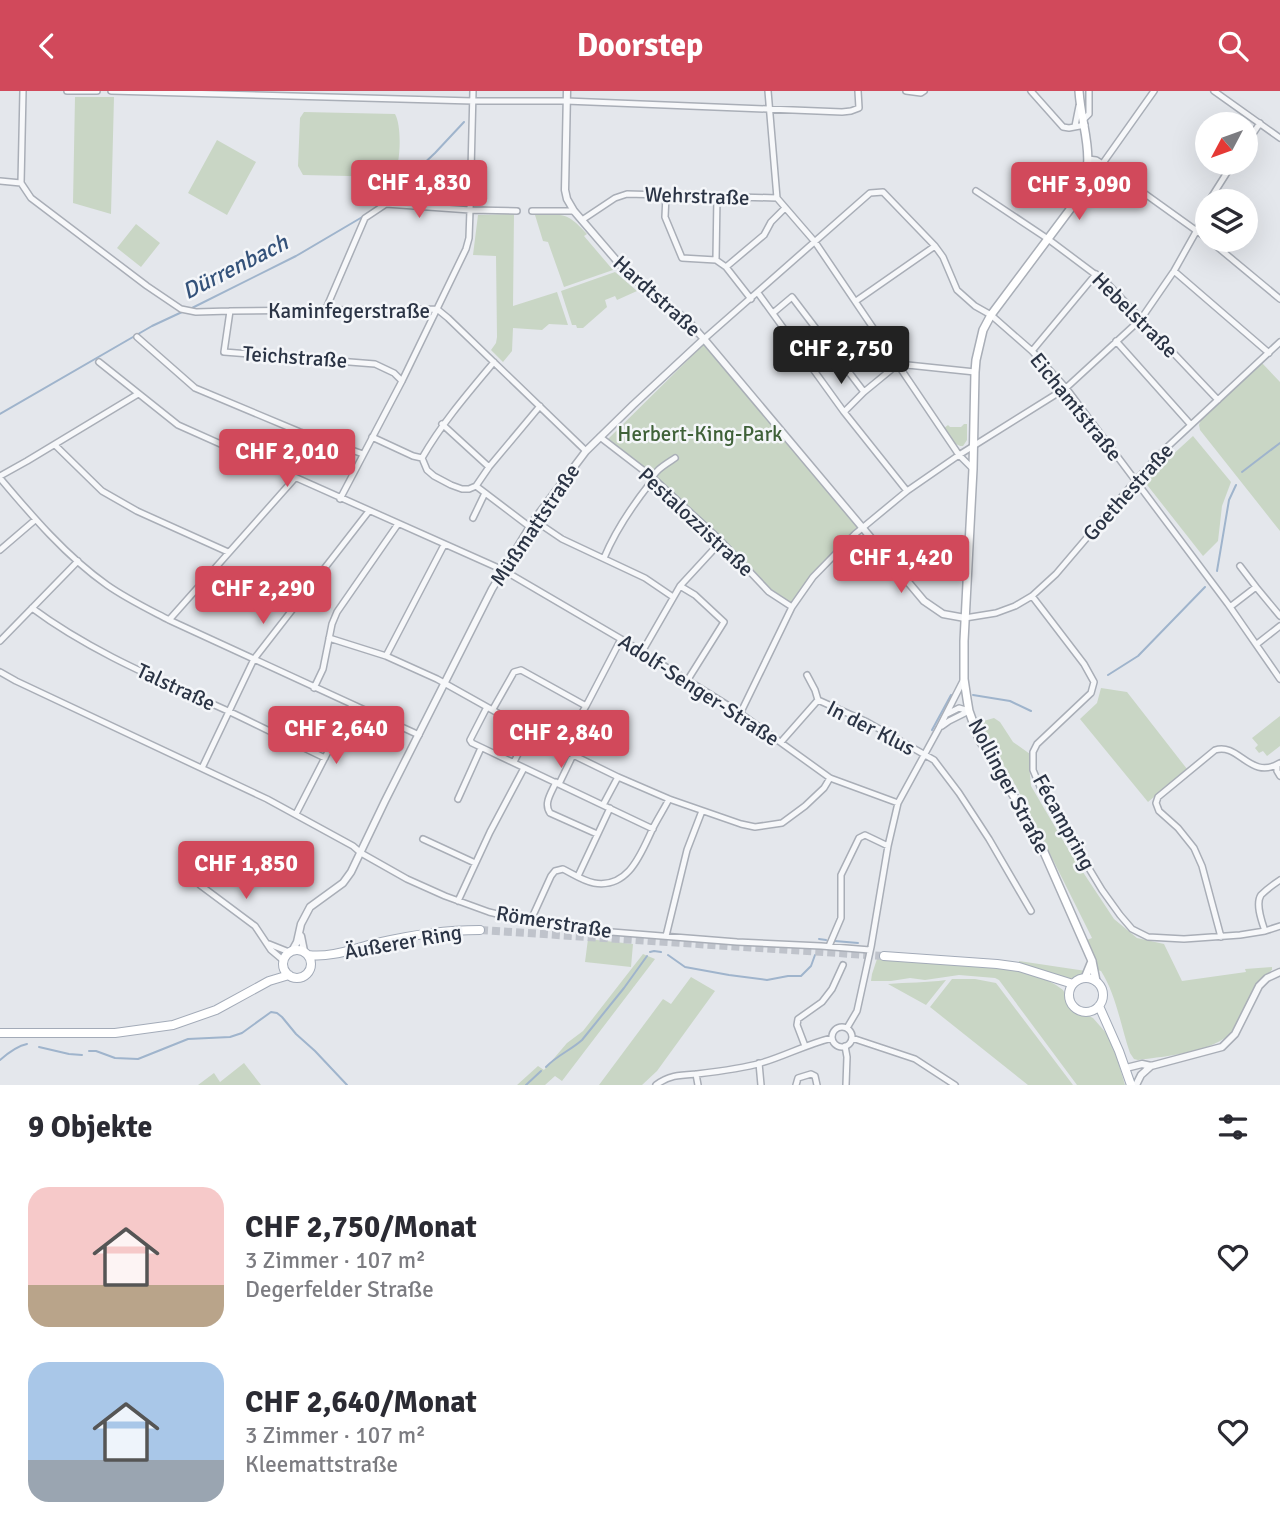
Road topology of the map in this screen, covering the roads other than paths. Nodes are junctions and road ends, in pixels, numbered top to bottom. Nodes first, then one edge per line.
1 (23, 91) edge
2 (67, 91) edge
3 (97, 91) edge
4 (111, 91) edge
5 (473, 91) edge
6 (567, 91) edge
7 (768, 91) edge
8 (858, 91) edge
9 (906, 91) edge
10 (924, 91) edge
11 (1031, 91) edge
12 (1079, 91) edge
13 (1089, 91) edge
14 (1154, 91) edge
15 (1214, 91) edge
16 (289, 94) edge
17 (473, 101) junction
18 (566, 101) junction
19 (1080, 103) junction
20 (770, 109) junction
21 (1084, 122) junction
22 (1260, 123) junction
23 (1075, 126) junction
24 (1258, 126) edge
25 (1280, 138) edge
26 (1088, 159) junction
27 (1103, 163) junction
28 (0, 181) edge
29 (20, 183) junction
30 (976, 191) dead end
31 (870, 193) joint
32 (666, 195) junction
33 (717, 196) junction
34 (777, 198) junction
35 (785, 208) junction
36 (470, 210) junction
37 (517, 211) dead end
38 (532, 211) dead end
39 (574, 211) junction
40 (582, 220) junction
41 (1195, 229) edge
42 (1195, 234) edge
43 (1048, 239) junction
44 (815, 242) junction
45 (935, 246) junction
46 (1224, 252) edge
47 (716, 260) junction
48 (726, 267) junction
49 (1174, 271) junction
50 (1096, 274) junction
51 (758, 293) junction
52 (751, 299) junction
53 (1280, 299) edge
54 (856, 301) junction
55 (437, 309) junction
56 (230, 311) junction
57 (325, 311) junction
58 (773, 313) junction
59 (991, 315) junction
60 (1142, 319) junction
61 (137, 337) dead end
62 (705, 339) junction
63 (1116, 341) junction
64 (1280, 342) edge
65 (1032, 351) junction
66 (1269, 353) junction
67 (99, 362) dead end
68 (494, 362) junction
69 (898, 364) junction
70 (975, 372) junction
71 (402, 381) junction
72 (1066, 389) junction
73 (864, 392) junction
74 (138, 394) junction
75 (1218, 400) junction
76 (540, 406) junction
77 (844, 412) junction
78 (442, 424) junction
79 (1191, 425) junction
80 (372, 437) junction
81 (600, 437) junction
82 (55, 445) junction
83 (974, 447) junction
84 (586, 451) junction
85 (363, 454) junction
86 (959, 455) junction
87 (422, 458) junction
88 (676, 458) dead end
89 (489, 467) junction
90 (973, 468) junction
91 (0, 477) edge
92 (652, 477) junction
93 (295, 478) junction
94 (1136, 480) junction
95 (476, 485) junction
96 (907, 491) junction
97 (485, 493) junction
98 (340, 499) junction
99 (369, 512) junction
100 (473, 518) dead end
101 (36, 520) junction
102 (398, 524) junction
103 (532, 524) junction
104 (863, 528) junction
105 (719, 539) junction
106 (444, 545) junction
107 (0, 550) edge
108 (228, 552) junction
109 (604, 558) junction
110 (78, 561) junction
111 (1240, 566) dead end
112 (503, 570) junction
113 (680, 586) junction
114 (1256, 587) junction
115 (1032, 596) junction
116 (673, 597) junction
117 (792, 607) junction
118 (1230, 607) junction
119 (32, 608) junction
120 (1280, 616) edge
121 (965, 618) junction
122 (169, 620) junction
123 (1280, 626) edge
124 (329, 638) junction
125 (621, 639) junction
126 (0, 641) edge
127 (1257, 644) junction
128 (642, 652) junction
129 (386, 656) junction
130 (254, 659) junction
131 (1277, 668) edge
132 (0, 671) edge
133 (807, 675) dead end
134 (964, 679) junction
135 (1280, 679) edge
136 (687, 681) junction
137 (446, 682) junction
138 (314, 688) junction
139 (818, 701) junction
140 (352, 705) junction
141 (586, 706) junction
142 (490, 708) junction
143 (969, 711) junction
144 (229, 712) junction
145 (740, 714) junction
146 (946, 714) junction
147 (939, 729) junction
148 (530, 730) junction
149 (419, 735) junction
150 (781, 742) junction
151 (481, 748) junction
152 (561, 748) junction
153 (573, 755) junction
154 (924, 755) junction
155 (325, 758) junction
156 (514, 762) junction
157 (1279, 764) edge
158 (202, 768) junction
159 (524, 768) junction
160 (1280, 776) edge
161 (618, 777) junction
162 (830, 778) junction
163 (558, 783) junction
164 (458, 799) dead end
165 (669, 799) junction
166 (898, 803) junction
167 (603, 805) junction
168 (610, 808) junction
169 (702, 811) junction
170 (296, 814) junction
171 (653, 829) junction
172 (597, 834) junction
173 (423, 839) dead end
174 (888, 846) junction
175 (360, 853) junction
176 (475, 863) junction
177 (578, 876) junction
178 (1280, 880) edge
179 (200, 885) dead end
180 (458, 901) junction
181 (1031, 911) dead end
182 (530, 922) junction
183 (1280, 926) edge
184 (480, 930) tunnel mouth
185 (300, 931) junction
186 (1265, 931) junction
187 (666, 936) junction
188 (1221, 937) junction
189 (266, 942) junction
190 (829, 946) junction
191 (870, 950) junction
192 (291, 952) junction
193 (306, 953) junction
194 (884, 955) tunnel mouth
195 (326, 956) junction
196 (1092, 961) junction
197 (284, 963) junction
198 (843, 965) dead end
199 (311, 968) junction
200 (1280, 972) edge
201 (289, 975) junction
202 (1085, 978) junction
203 (269, 981) junction
204 (1096, 981) junction
205 (1071, 988) junction
206 (1096, 1008) junction
207 (847, 1028) junction
208 (0, 1033) edge
209 (832, 1038) junction
210 (852, 1038) junction
211 (805, 1046) junction
212 (845, 1046) junction
213 (759, 1063) junction
214 (1151, 1066) junction
215 (1126, 1067) junction
216 (1144, 1071) junction
217 (696, 1074) junction
218 (656, 1085) edge
219 (698, 1085) edge
220 (761, 1085) edge
221 (796, 1085) edge
222 (817, 1085) edge
223 (846, 1085) edge
224 (955, 1085) edge
225 (1130, 1085) edge
226 (1136, 1085) edge

1 - 29 street
2 - 3 street
4 - 16 street
5 - 17 street
6 - 18 street, Hardtstraße
7 - 20 street
8 - 20 street
9 - 10 street
11 - 23 street
12 - 19 main road, Nollinger Straße
13 - 21 street
14 - 27 street
15 - 22 street
16 - 17 street
17 - 18 street
17 - 36 street
18 - 20 street
18 - 39 street, Hardtstraße
19 - 21 main road, Nollinger Straße
19 - 23 street
20 - 34 street
21 - 23 street
21 - 26 main road, Nollinger Straße
22 - 24 street
22 - 25 street
26 - 27 street
26 - 43 main road, Nollinger Straße
27 - 41 street
28 - 29 street
29 - 56 street, Kaminfegerstraße
30 - 43 street, Hebelstraße
31 - 44 street, Müßmattstraße
31 - 45 street, Eichamtstraße
32 - 33 street, Wehrstraße
32 - 40 street, Wehrstraße
32 - 47 street
33 - 34 street, Wehrstraße
33 - 47 street
34 - 35 street
35 - 44 street
35 - 48 street
36 - 37 street
36 - 55 street
36 - 57 street
38 - 39 street
39 - 40 street, Hardtstraße
40 - 62 street, Hardtstraße
42 - 49 street
43 - 50 street, Hebelstraße
43 - 59 main road, Nollinger Straße
44 - 51 street, Müßmattstraße
44 - 54 street
45 - 54 street
45 - 59 street, Eichamtstraße
46 - 53 street
47 - 48 street
48 - 52 street
49 - 60 street
49 - 66 street
50 - 60 street, Hebelstraße
50 - 65 street
51 - 52 street, Müßmattstraße
51 - 58 street
52 - 62 street, Müßmattstraße
54 - 69 street
55 - 57 street, Kaminfegerstraße
55 - 68 street, Kaminfegerstraße
55 - 71 street
56 - 57 street, Kaminfegerstraße
56 - 71 street, Teichstraße
58 - 73 street
58 - 77 street
59 - 65 street, Eichamtstraße
59 - 70 main road, Nollinger Straße
60 - 63 street
60 - 75 street, Hebelstraße
61 - 85 street
62 - 81 street, Müßmattstraße
62 - 104 street, Hardtstraße
63 - 72 street
63 - 79 street
64 - 66 street, Goethestraße
65 - 72 street, Eichamtstraße
66 - 75 street, Goethestraße
67 - 74 street, Adolf-Senger-Straße
68 - 76 street, Kaminfegerstraße
68 - 78 street
69 - 70 street
69 - 73 street
69 - 86 street
70 - 83 main road, Nollinger Straße
71 - 80 street
72 - 83 street
72 - 94 street, Eichamtstraße
73 - 77 street
74 - 82 street
74 - 93 street, Adolf-Senger-Straße
75 - 79 street, Goethestraße
76 - 84 street, Kaminfegerstraße
76 - 89 street
77 - 96 street
78 - 87 street
78 - 89 street
79 - 94 street, Goethestraße
80 - 85 street
80 - 87 street
81 - 84 street, Müßmattstraße
81 - 92 street, Pestalozzistraße
82 - 91 street
82 - 108 street
83 - 86 street
83 - 90 main road, Nollinger Straße
84 - 103 street, Müßmattstraße
85 - 98 street
86 - 90 street
86 - 96 street
87 - 95 street
88 - 92 street
89 - 95 street
90 - 121 main road, Nollinger Straße
91 - 101 street
92 - 105 street, Pestalozzistraße
92 - 109 street
93 - 98 street, Adolf-Senger-Straße
93 - 108 street
94 - 115 street, Goethestraße
94 - 118 street, Eichamtstraße
95 - 97 street
96 - 104 street
97 - 100 street
97 - 103 street
98 - 99 street, Adolf-Senger-Straße
99 - 102 street, Adolf-Senger-Straße
99 - 130 street
101 - 107 street
101 - 110 street
102 - 106 street, Adolf-Senger-Straße
102 - 124 street
103 - 109 street
103 - 112 street, Müßmattstraße
104 - 117 street
104 - 121 street, Hardtstraße
105 - 113 street
105 - 117 street, Pestalozzistraße
106 - 112 street, Adolf-Senger-Straße
106 - 129 street
108 - 122 street
109 - 116 street
110 - 119 street
110 - 122 street
111 - 114 street
112 - 125 street, Adolf-Senger-Straße
112 - 137 street, Müßmattstraße
113 - 116 street
113 - 136 street
114 - 118 street
114 - 120 street
115 - 121 street, Goethestraße
115 - 188 street, Fécampring
116 - 128 street
117 - 145 street
118 - 127 street, Eichamtstraße
119 - 126 street
119 - 144 street, Talstraße
121 - 134 main road, Nollinger Straße
122 - 130 street
123 - 127 street
124 - 129 street
124 - 138 street
125 - 128 street, Adolf-Senger-Straße
125 - 141 street
127 - 131 street, Eichamtstraße
128 - 136 street, Adolf-Senger-Straße
129 - 137 street
130 - 138 street
130 - 144 street
131 - 135 street, Eichamtstraße
132 - 158 street, Römerstraße
133 - 139 street, In der Klus
134 - 143 main road, Nollinger Straße
134 - 146 street
136 - 145 street, Adolf-Senger-Straße
137 - 142 street
137 - 149 street, Müßmattstraße
138 - 140 street
139 - 150 street, In der Klus
139 - 154 street, In der Klus
140 - 149 street
140 - 155 street
141 - 142 street
141 - 152 street
142 - 148 street
142 - 151 street
143 - 146 street
143 - 147 street
143 - 196 main road, Nollinger Straße
144 - 155 street, Talstraße
144 - 158 street
145 - 150 street, Adolf-Senger-Straße
146 - 147 street
147 - 154 street
148 - 152 street
148 - 156 street
149 - 175 street, Müßmattstraße
150 - 162 street, Adolf-Senger-Straße
151 - 156 street
151 - 164 street
152 - 153 street
153 - 161 street
153 - 163 street
154 - 166 street
154 - 181 street, In der Klus
155 - 170 street
156 - 159 street
157 - 160 street
157 - 188 street
158 - 170 street, Römerstraße
159 - 163 street
159 - 176 street
161 - 165 street
161 - 167 street
162 - 166 street, Adolf-Senger-Straße
162 - 169 street
163 - 167 street
163 - 172 street
165 - 169 street
165 - 171 street
166 - 174 street
167 - 168 street
168 - 171 street
168 - 172 street
169 - 187 street
170 - 175 street, Römerstraße
171 - 177 street
172 - 177 street
173 - 176 street
174 - 190 street
174 - 191 street
175 - 180 street, Römerstraße
175 - 185 street, Müßmattstraße
176 - 180 street
177 - 182 street
178 - 186 street
179 - 189 street
180 - 182 street, Römerstraße
182 - 187 street, Römerstraße
183 - 186 street, Fécampring
184 - 195 main road, Äußerer Ring
185 - 192 street, Müßmattstraße
185 - 193 street
186 - 188 street, Fécampring
187 - 190 street, Römerstraße
189 - 192 street
189 - 197 street
190 - 191 street, Römerstraße
191 - 207 street
192 - 193 main road
192 - 197 main road
193 - 195 main road, Äußerer Ring
193 - 199 main road
194 - 205 main road
195 - 199 main road, Äußerer Ring
196 - 202 main road
196 - 204 main road, Nollinger Straße
197 - 201 main road
197 - 203 main road
198 - 211 street
199 - 201 main road
200 - 214 street
201 - 203 main road
202 - 204 main road
202 - 205 main road
203 - 208 main road
204 - 206 main road
205 - 206 main road
206 - 215 main road
207 - 209 street
207 - 210 street
209 - 211 street
209 - 212 street
210 - 212 street
210 - 224 street
211 - 213 street
212 - 223 street
213 - 217 street
213 - 220 street
214 - 215 street
214 - 216 street
215 - 216 street
215 - 225 main road
216 - 226 street
217 - 218 street
217 - 219 street
221 - 222 street

